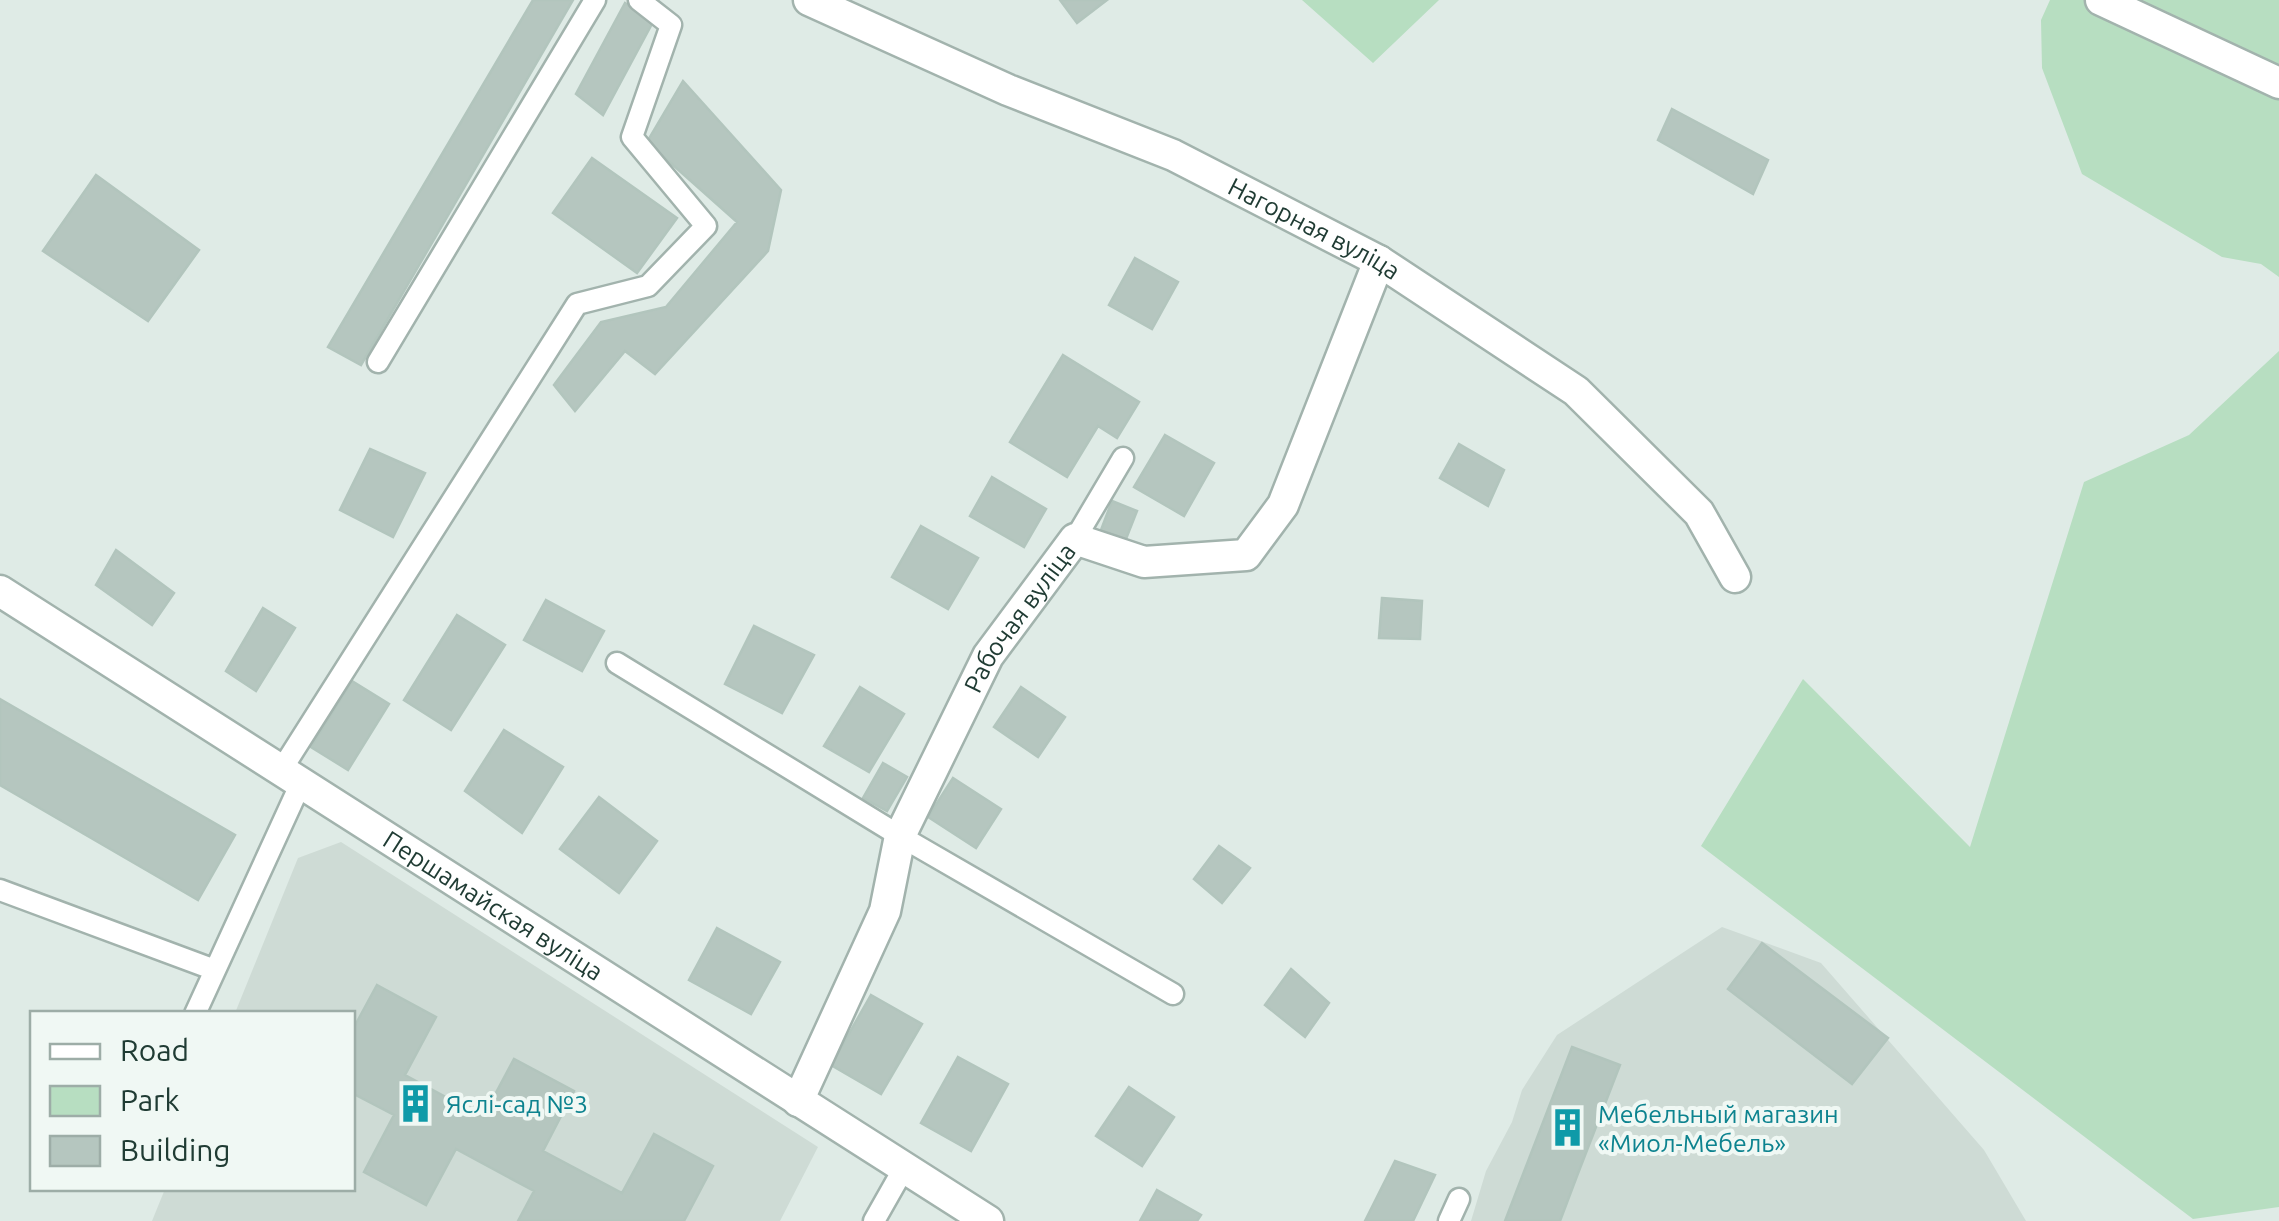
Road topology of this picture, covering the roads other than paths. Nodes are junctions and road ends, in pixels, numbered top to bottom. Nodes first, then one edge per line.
1 (596, 0) edge
2 (639, 0) edge
3 (808, 0) edge
4 (2101, 0) edge
5 (2279, 83) edge
6 (1379, 261) junction
7 (378, 362) dead end
8 (1124, 458) dead end
9 (1075, 538) junction
10 (1735, 577) dead end
11 (0, 591) edge
12 (616, 663) dead end
13 (290, 778) junction
14 (900, 836) junction
15 (0, 890) edge
16 (216, 970) junction
17 (1173, 994) dead end
18 (197, 1011) edge
19 (798, 1101) junction
20 (904, 1168) junction
21 (1459, 1199) dead end
22 (874, 1221) edge
23 (988, 1221) edge
24 (1448, 1221) edge

1 - 7 lane
2 - 13 lane
3 - 6 street, Нагорная вуліца
4 - 5 street
6 - 9 street, Рабочая вуліца
6 - 10 street, Нагорная вуліца
8 - 9 lane
9 - 14 street, Рабочая вуліца
11 - 13 street, Першамайская вуліца
12 - 14 lane
13 - 16 lane
13 - 19 street, Першамайская вуліца
14 - 17 lane
14 - 19 street, Рабочая вуліца
15 - 16 lane
16 - 18 lane
19 - 20 street, Першамайская вуліца
20 - 22 lane
20 - 23 street, Першамайская вуліца
21 - 24 lane

